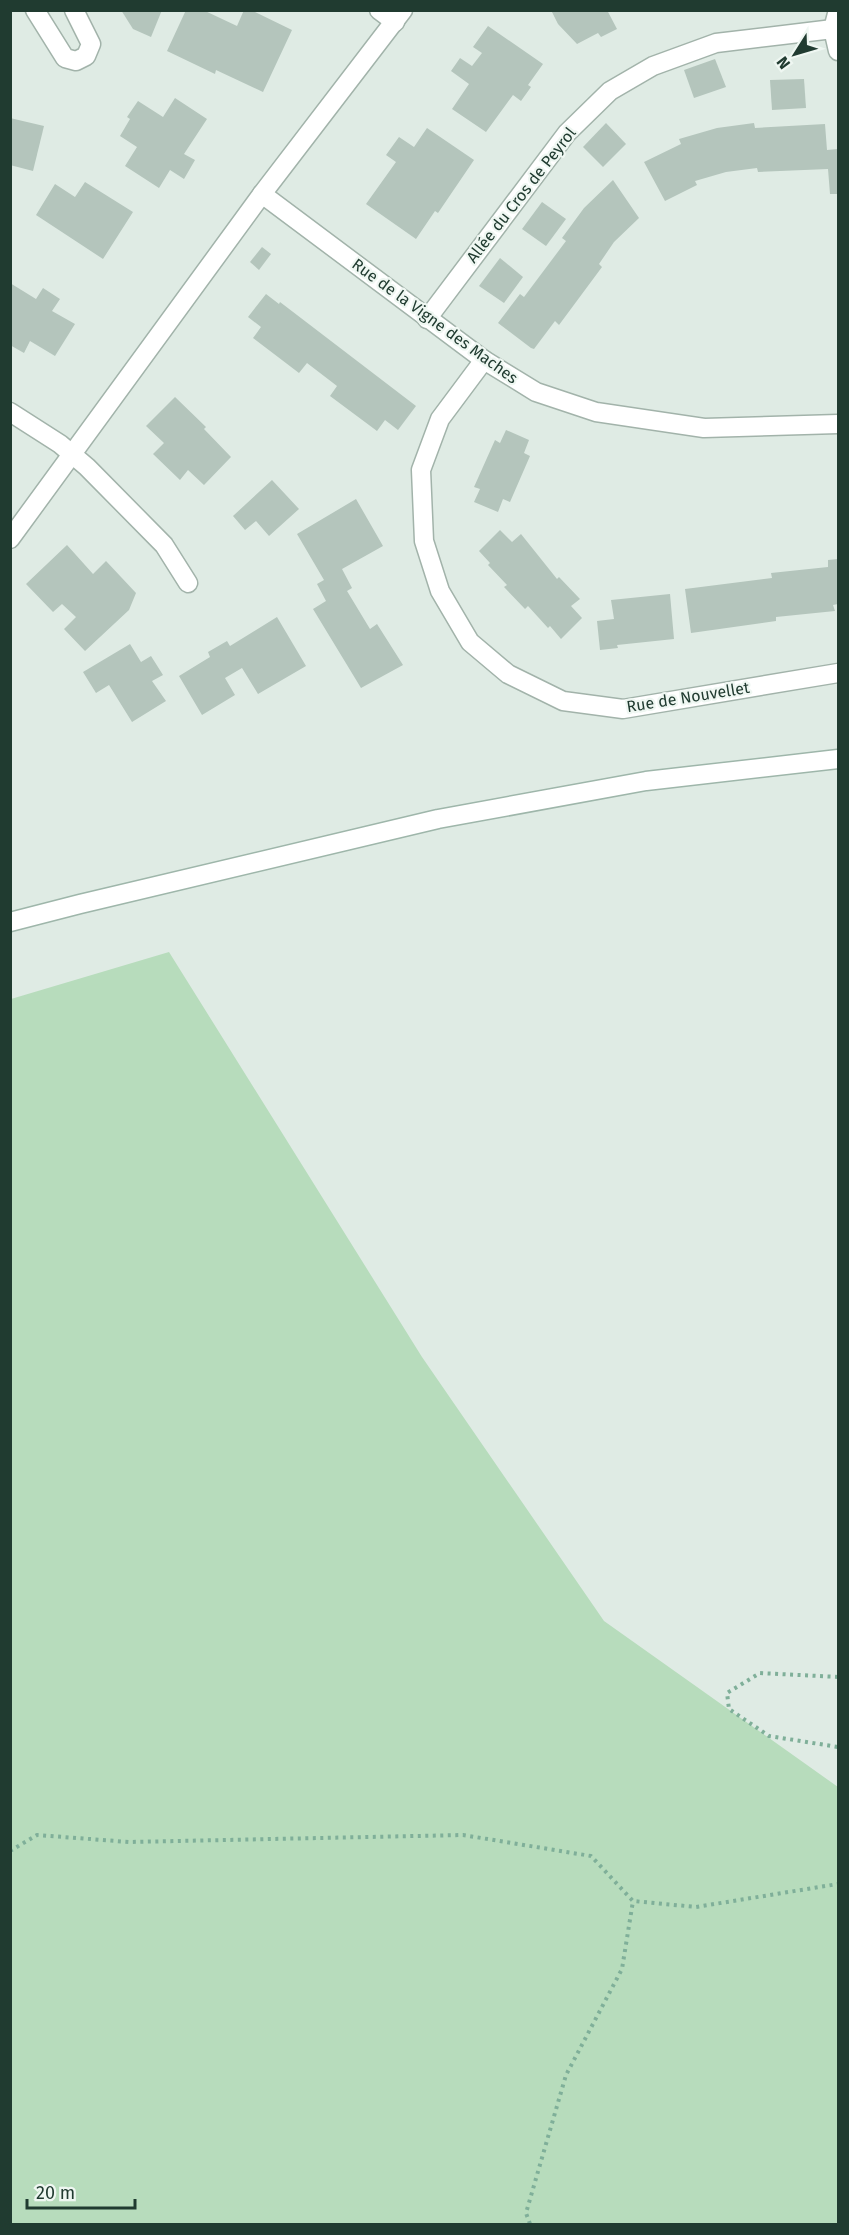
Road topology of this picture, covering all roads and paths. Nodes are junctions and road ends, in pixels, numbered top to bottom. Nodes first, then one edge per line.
1 (35, 10) edge
2 (75, 10) edge
3 (379, 10) edge
4 (838, 10) edge
5 (399, 16) edge
6 (832, 29) junction
7 (838, 51) edge
8 (262, 194) junction
9 (427, 319) junction
10 (483, 360) junction
11 (10, 412) edge
12 (838, 424) edge
13 (72, 455) junction
14 (10, 538) edge
15 (188, 584) dead end
16 (838, 673) edge
17 (838, 759) edge
18 (10, 922) edge
19 (838, 1677) edge
20 (838, 1747) edge
21 (10, 1851) edge
22 (838, 1884) edge
23 (633, 1901) junction
24 (530, 2224) edge

1 - 2 street
3 - 5 street
4 - 6 street
5 - 8 street
6 - 7 street
6 - 9 street, Allée du Cros de Peyrol
8 - 9 street, Rue de la Vigne des Maches
8 - 13 street
9 - 10 street, Rue de la Vigne des Maches
10 - 12 street, Rue de la Vigne des Maches
10 - 16 street, Rue de Nouvellet
11 - 13 street
13 - 14 street
13 - 15 street
17 - 18 street
19 - 20 path
21 - 23 path
22 - 23 path
23 - 24 path

